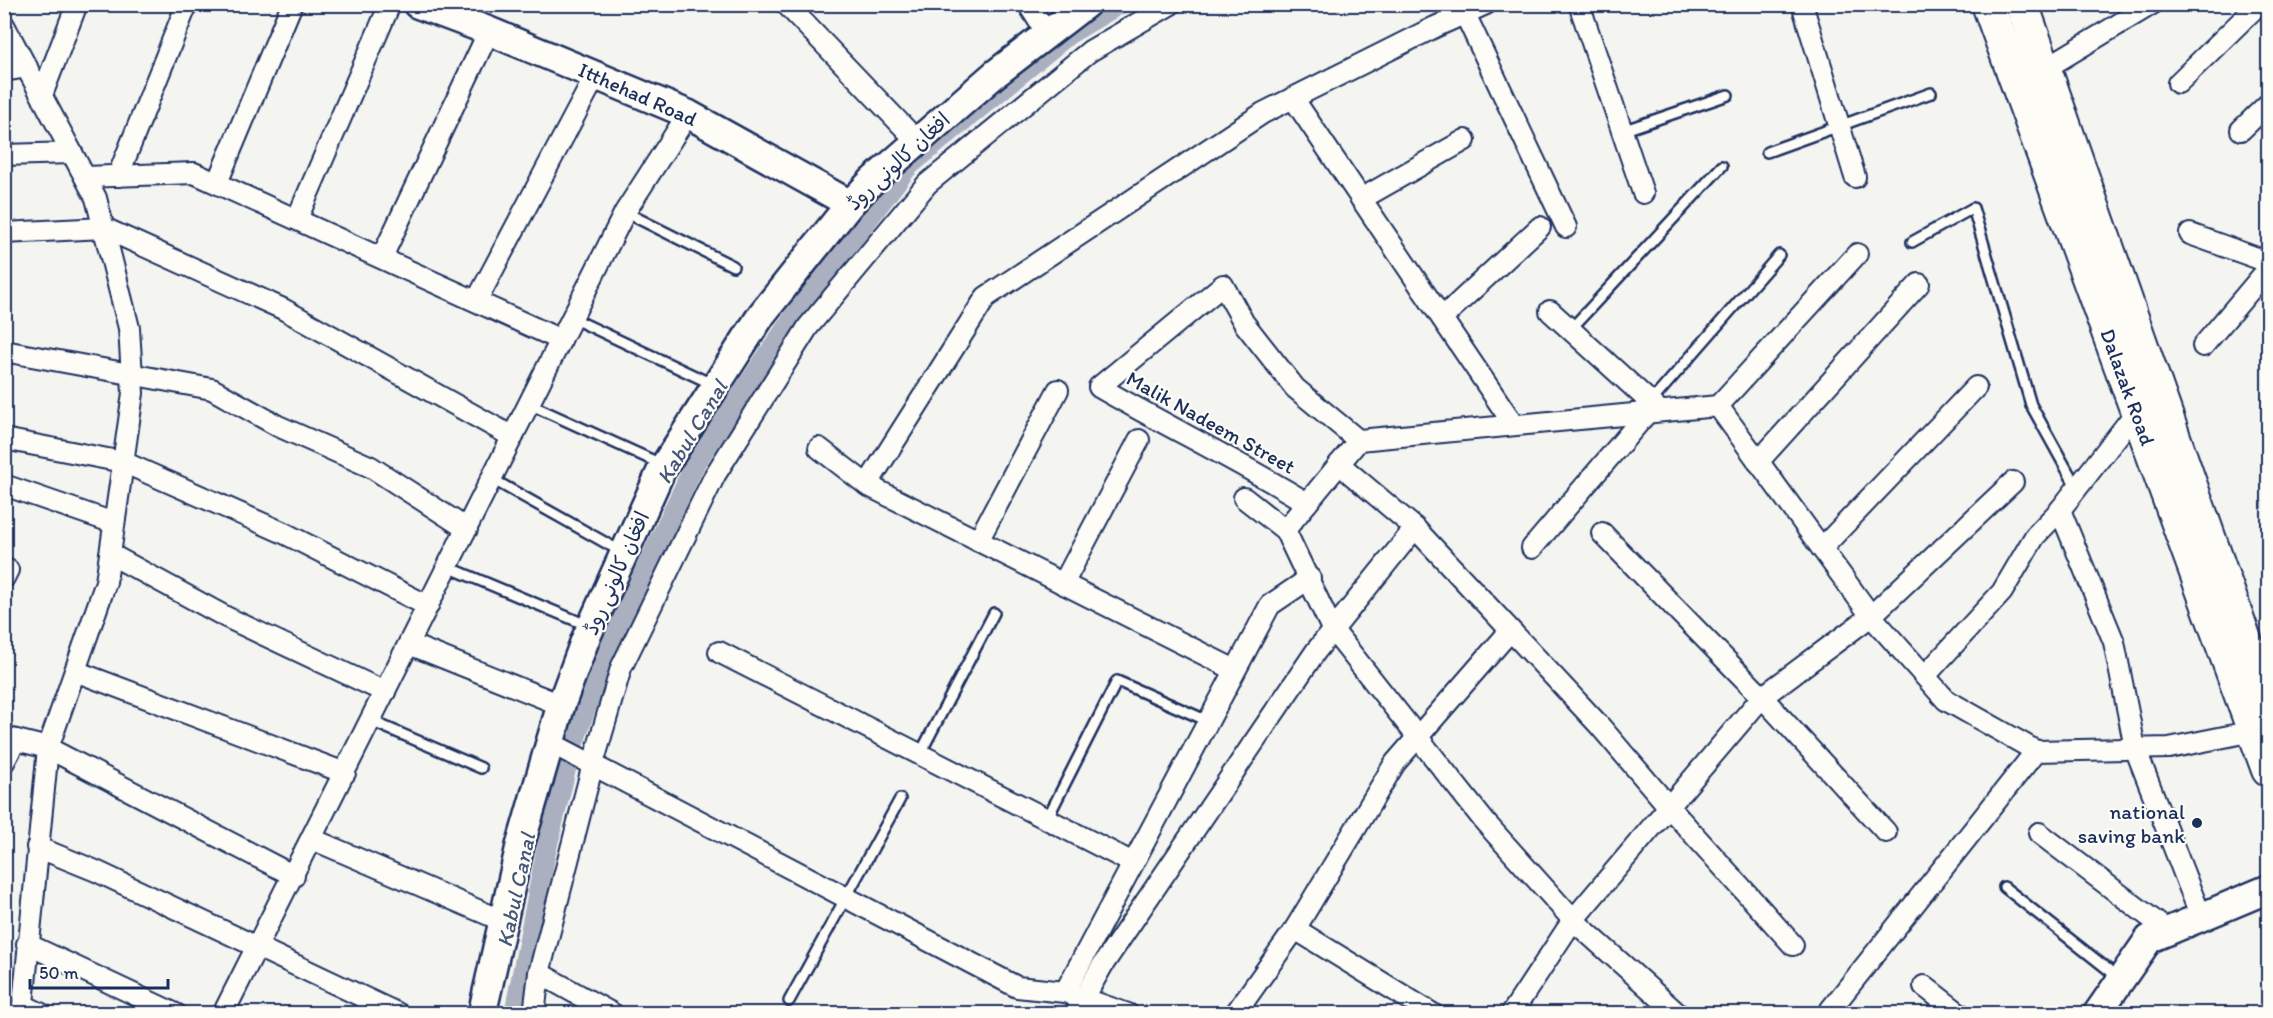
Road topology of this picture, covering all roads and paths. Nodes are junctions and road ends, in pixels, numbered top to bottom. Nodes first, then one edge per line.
1 (77, 4) edge
2 (187, 4) edge
3 (292, 4) edge
4 (390, 4) edge
5 (417, 4) edge
6 (786, 4) edge
7 (1028, 4) edge
8 (1171, 4) edge
9 (1486, 4) edge
10 (1579, 4) edge
11 (1802, 4) edge
12 (1988, 4) edge
13 (2022, 4) edge
14 (2152, 4) edge
15 (2259, 4) edge
16 (1082, 6) edge
17 (1465, 14) junction
18 (4, 25) edge
19 (489, 31) junction
20 (1047, 34) junction
21 (27, 68) junction
22 (2046, 68) junction
23 (4, 71) edge
24 (596, 75) junction
25 (2178, 83) dead end
26 (1931, 93) dead end
27 (42, 95) junction
28 (1728, 95) dead end
29 (1293, 98) junction
30 (2268, 104) edge
31 (688, 114) junction
32 (1839, 125) junction
33 (2241, 130) dead end
34 (1622, 131) junction
35 (1465, 140) dead end
36 (918, 142) junction
37 (1767, 152) dead end
38 (72, 153) junction
39 (4, 156) edge
40 (1722, 166) dead end
41 (118, 176) junction
42 (85, 177) junction
43 (1854, 177) dead end
44 (217, 183) junction
45 (1643, 193) dead end
46 (1361, 199) junction
47 (850, 204) junction
48 (625, 213) junction
49 (297, 219) junction
50 (1540, 227) dead end
51 (1566, 227) dead end
52 (104, 228) junction
53 (4, 233) edge
54 (2190, 234) dead end
55 (1912, 242) dead end
56 (1857, 254) dead end
57 (1779, 255) dead end
58 (382, 257) junction
59 (2268, 262) edge
60 (733, 266) dead end
61 (2268, 269) edge
62 (1919, 284) dead end
63 (477, 300) junction
64 (1550, 311) dead end
65 (572, 318) junction
66 (1442, 318) junction
67 (1570, 330) junction
68 (561, 340) junction
69 (2203, 346) dead end
70 (4, 351) edge
71 (132, 373) junction
72 (716, 386) junction
73 (1976, 387) dead end
74 (1058, 390) dead end
75 (529, 404) junction
76 (1718, 406) junction
77 (1652, 409) junction
78 (2147, 413) junction
79 (1514, 425) junction
80 (513, 437) junction
81 (4, 439) edge
82 (1139, 440) dead end
83 (1358, 440) junction
84 (819, 448) dead end
85 (123, 462) junction
86 (1758, 462) junction
87 (1339, 464) junction
88 (664, 466) junction
89 (492, 479) junction
90 (2013, 482) dead end
91 (4, 485) edge
92 (867, 485) junction
93 (2078, 488) junction
94 (1244, 498) dead end
95 (1307, 503) junction
96 (2060, 510) junction
97 (114, 523) junction
98 (1415, 528) junction
99 (467, 529) junction
100 (1285, 530) junction
101 (1602, 533) dead end
102 (978, 541) junction
103 (1822, 548) junction
104 (1533, 549) dead end
105 (624, 553) junction
106 (110, 554) junction
107 (448, 567) junction
108 (1310, 578) junction
109 (1063, 584) junction
110 (429, 606) junction
111 (993, 612) dead end
112 (1871, 616) junction
113 (591, 627) junction
114 (1332, 629) junction
115 (1510, 631) junction
116 (410, 644) junction
117 (718, 652) dead end
118 (1235, 670) junction
119 (75, 671) junction
120 (1925, 676) junction
121 (385, 692) junction
122 (1762, 697) junction
123 (561, 705) junction
124 (2261, 718) edge
125 (371, 721) junction
126 (1209, 721) junction
127 (1417, 737) junction
128 (10, 738) edge
129 (553, 744) junction
130 (48, 748) junction
131 (2135, 748) junction
132 (2036, 751) junction
133 (920, 754) junction
134 (4, 762) edge
135 (590, 762) junction
136 (481, 768) dead end
137 (2268, 770) edge
138 (345, 773) junction
139 (900, 799) dead end
140 (1669, 807) junction
141 (1047, 819) junction
142 (1886, 832) dead end
143 (2039, 833) dead end
144 (312, 840) junction
145 (37, 848) junction
146 (1133, 863) junction
147 (294, 876) junction
148 (2004, 887) dead end
149 (2268, 889) edge
150 (847, 897) junction
151 (2201, 917) junction
152 (1573, 920) junction
153 (503, 921) junction
154 (1295, 928) junction
155 (2168, 931) junction
156 (27, 944) junction
157 (1793, 945) dead end
158 (257, 947) junction
159 (539, 973) junction
160 (2121, 980) junction
161 (1924, 986) dead end
162 (789, 1001) dead end
163 (1074, 1001) edge
164 (22, 1009) edge
165 (1671, 1011) edge
166 (42, 1014) edge
167 (176, 1014) edge
168 (223, 1014) edge
169 (399, 1014) edge
170 (482, 1014) edge
171 (534, 1014) edge
172 (613, 1014) edge
173 (1128, 1014) edge
174 (1235, 1014) edge
175 (1433, 1014) edge
176 (1511, 1014) edge
177 (1827, 1014) edge
178 (1960, 1014) edge
179 (2097, 1014) edge

1 - 27 street
2 - 41 street
3 - 44 street
4 - 49 street
5 - 19 main road, Itthehad Road
6 - 36 street
7 - 20 street
8 - 135 street
9 - 17 street
10 - 34 street
11 - 32 street
12 - 78 main road, Dalazak Road
13 - 22 main road, Dalazak Road
14 - 22 street
15 - 25 street
16 - 20 main road, افغان کالونی روڈ
17 - 29 street
17 - 51 street
18 - 21 street
19 - 24 main road, Itthehad Road
19 - 58 street
20 - 36 main road, افغان کالونی روڈ
21 - 23 street
21 - 27 street
22 - 78 main road, Dalazak Road
24 - 31 main road, Itthehad Road
24 - 63 street
26 - 32 lane
27 - 38 street
28 - 34 lane
29 - 46 street
29 - 92 street
30 - 33 street
31 - 47 main road, Itthehad Road
31 - 48 street
32 - 37 lane
32 - 43 street
34 - 45 street
35 - 46 street
36 - 47 main road, افغان کالونی روڈ
38 - 39 street
38 - 42 street
40 - 67 lane
41 - 42 street
41 - 44 street
42 - 52 street
44 - 49 street
46 - 66 street
47 - 72 main road, افغان کالونی روڈ
48 - 60 lane
48 - 65 street
49 - 58 street
50 - 66 street
52 - 53 street
52 - 71 street
52 - 80 street
54 - 59 street
55 - 93 lane
56 - 76 street
57 - 77 lane
58 - 63 street
61 - 69 street
62 - 86 street
63 - 68 street
64 - 67 street
65 - 68 street
65 - 72 lane
66 - 79 street
67 - 77 street
68 - 75 street
70 - 71 street
71 - 85 street
71 - 99 street
72 - 88 main road, افغان کالونی روڈ
73 - 103 street
74 - 102 street
75 - 80 street
75 - 88 lane
76 - 77 street
76 - 86 street
77 - 79 street
77 - 104 street
78 - 93 street
78 - 124 main road, Dalazak Road
79 - 83 street
80 - 89 street
81 - 85 street
82 - 109 street
83 - 87 street
83 - 95 street, Malik Nadeem Street
84 - 92 street
85 - 97 street
85 - 110 street
86 - 103 street
87 - 95 street
87 - 98 street
88 - 105 main road, افغان کالونی روڈ
89 - 99 street
89 - 105 lane
90 - 112 street
91 - 97 street
92 - 102 street
93 - 96 street
94 - 100 street
95 - 100 street
96 - 120 street
96 - 131 street
97 - 106 street
98 - 114 street
98 - 115 street
99 - 107 street
100 - 108 street
101 - 122 street
102 - 109 street
103 - 112 street
105 - 113 main road, افغان کالونی روڈ
106 - 119 street
106 - 121 street
107 - 110 street
107 - 113 lane
108 - 114 street
108 - 118 street
109 - 118 street
110 - 116 street
111 - 133 lane
112 - 120 street
112 - 122 street
113 - 123 main road, افغان کالونی روڈ
114 - 127 street
114 - 163 street
115 - 127 street
115 - 140 street
116 - 121 street
116 - 123 street
117 - 133 street
118 - 126 street
119 - 130 street
119 - 138 street
120 - 132 street
121 - 125 street
122 - 140 street
122 - 142 street
123 - 129 main road, افغان کالونی روڈ
124 - 131 street
124 - 137 main road, Dalazak Road
125 - 136 lane
125 - 138 street
126 - 141 lane
126 - 146 street
127 - 152 street
127 - 154 street
128 - 130 street
128 - 134 street
129 - 135 street
129 - 153 main road, افغان کالونی روڈ
130 - 145 street
130 - 147 street
131 - 132 street
131 - 151 street
132 - 177 street
133 - 141 street
135 - 150 street
135 - 159 street
138 - 144 street
139 - 150 lane
140 - 152 street
140 - 157 street
141 - 146 street
143 - 155 street
144 - 147 street
144 - 153 street
145 - 156 street
145 - 158 street
146 - 163 street
147 - 158 street
148 - 160 lane
149 - 151 main road
150 - 162 lane
150 - 163 street
151 - 155 main road
152 - 165 street
152 - 176 street
153 - 170 main road, افغان کالونی روڈ
154 - 174 street
154 - 175 street
155 - 160 main road
156 - 164 street
156 - 167 street
158 - 168 street
158 - 169 street
159 - 171 street
159 - 172 street
160 - 179 main road
161 - 178 street
163 - 173 street
164 - 166 street

